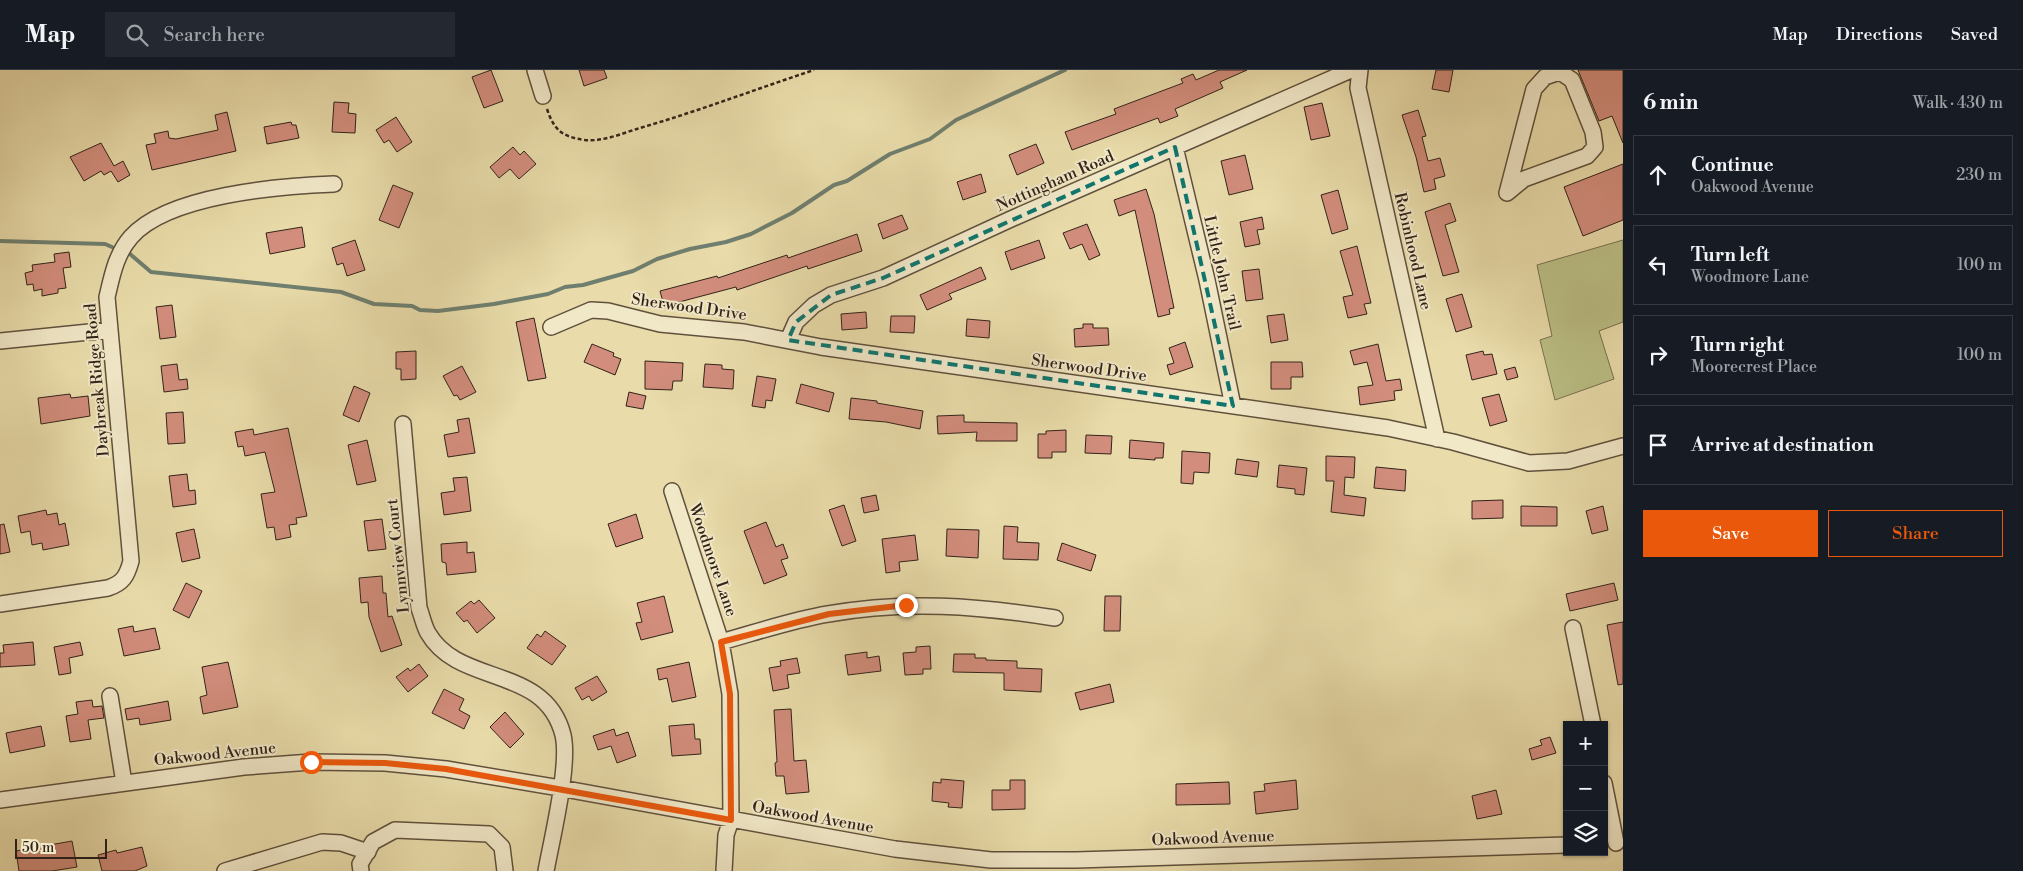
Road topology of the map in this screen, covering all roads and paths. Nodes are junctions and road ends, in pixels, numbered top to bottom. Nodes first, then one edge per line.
1 (535, 70) edge
2 (814, 70) edge
3 (1351, 70) edge
4 (1360, 70) edge
5 (543, 96) joint
6 (1175, 147) junction
7 (334, 184) dead end
8 (1507, 193) joint
9 (551, 327) dead end
10 (109, 330) junction
11 (788, 340) junction
12 (0, 341) edge
13 (1232, 406) junction
14 (403, 424) dead end
15 (1438, 439) junction
16 (1623, 446) edge
17 (672, 491) dead end
18 (0, 604) edge
19 (1055, 618) dead end
20 (1573, 628) dead end
21 (721, 642) junction
22 (110, 696) dead end
23 (1592, 721) edge
24 (124, 782) junction
25 (560, 788) junction
26 (0, 800) edge
27 (1608, 804) edge
28 (731, 820) junction
29 (1615, 843) edge
30 (1563, 844) edge
31 (368, 852) junction
32 (504, 869) edge
33 (225, 871) edge
34 (362, 871) edge
35 (546, 871) edge
36 (724, 871) edge

1 - 5 street
2 - 5 path
3 - 6 street, Nottingham Road
4 - 15 street, Robinhood Lane
6 - 11 street, Nottingham Road
6 - 13 street, Little John Trail
7 - 10 street, Daybreak Ridge Road
8 - 8 street
9 - 11 street, Sherwood Drive
10 - 12 street
10 - 18 street, Daybreak Ridge Road
11 - 13 street, Sherwood Drive
13 - 15 street, Sherwood Drive
14 - 25 street, Lynnview Court
15 - 16 street, Sherwood Drive
17 - 21 street, Woodmore Lane
19 - 21 street
20 - 23 street
21 - 28 street, Woodmore Lane
22 - 24 street
24 - 25 street, Oakwood Avenue
24 - 26 street, Oakwood Avenue
25 - 28 street, Oakwood Avenue
25 - 35 street, Lynnview Court
27 - 29 street
28 - 30 street, Oakwood Avenue
28 - 36 street, Woodmore Lane
31 - 32 street
31 - 33 street
31 - 34 street

